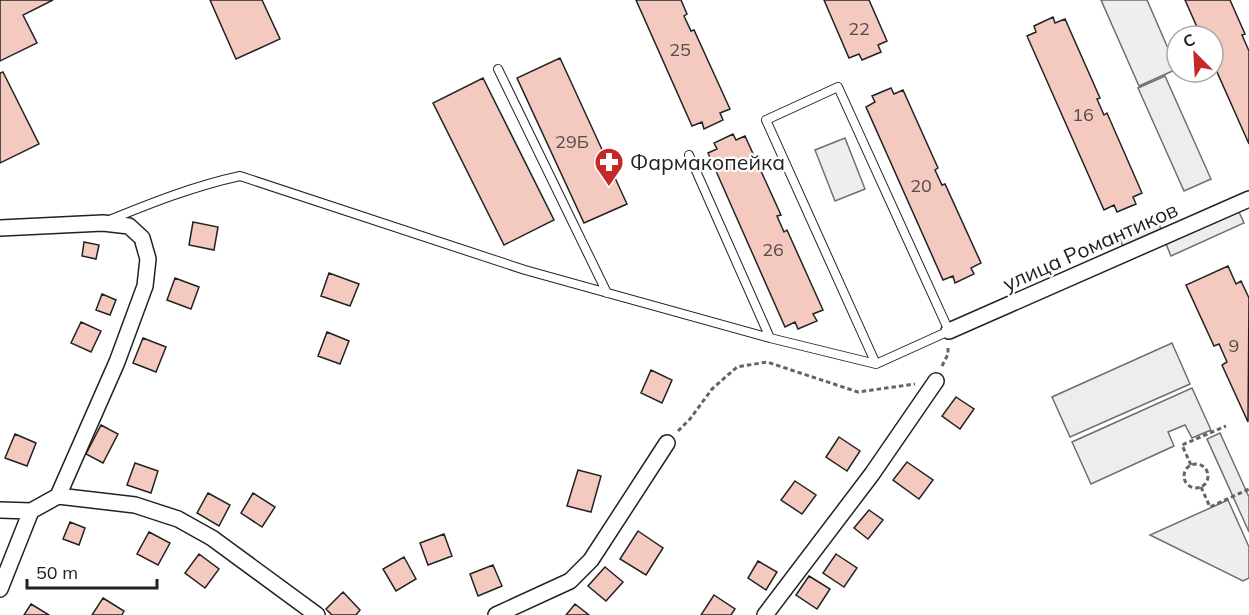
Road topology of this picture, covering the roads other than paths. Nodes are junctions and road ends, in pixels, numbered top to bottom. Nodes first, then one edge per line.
1 (498, 69) dead end
2 (689, 155) dead end
3 (1249, 199) edge
4 (103, 223) junction
5 (0, 228) edge
6 (607, 293) junction
7 (949, 331) junction
8 (770, 339) junction
9 (876, 364) junction
10 (936, 381) road end
11 (667, 442) road end
12 (58, 496) junction
13 (0, 510) edge
14 (31, 511) junction
15 (0, 589) edge
16 (317, 615) edge
17 (496, 615) edge
18 (765, 615) edge

1 - 6 lane
2 - 8 lane
3 - 7 street, улица Романтиков
4 - 5 street
4 - 6 lane
4 - 12 street
6 - 8 lane
7 - 9 lane
7 - 9 lane
8 - 9 lane
10 - 18 street
11 - 17 street
12 - 14 street
12 - 16 street
13 - 14 street
14 - 15 street

